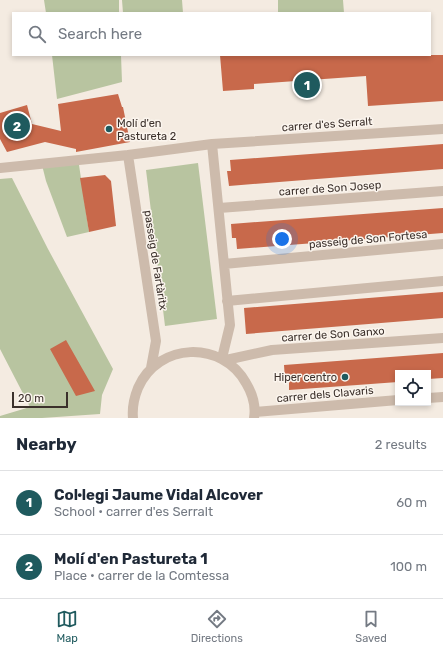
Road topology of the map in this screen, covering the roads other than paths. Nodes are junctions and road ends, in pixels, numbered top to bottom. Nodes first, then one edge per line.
1 (443, 129) edge
2 (212, 144) junction
3 (128, 155) junction
4 (0, 168) edge
5 (443, 191) edge
6 (218, 208) junction
7 (443, 244) edge
8 (224, 264) junction
9 (443, 281) edge
10 (227, 300) junction
11 (443, 338) edge
12 (224, 359) junction
13 (151, 368) junction
14 (443, 397) edge
15 (431, 398) edge
16 (395, 400) edge
17 (254, 415) edge
18 (133, 418) edge

1 - 2 street, carrer d'es Serralt
2 - 3 street, carrer d'es Serralt
2 - 6 street
3 - 4 street, carrer d'es Serralt
3 - 13 street, passeig de Fartàritx
5 - 6 street, carrer de Son Josep
6 - 8 street
7 - 8 street, passeig de Son Fortesa
8 - 10 street
9 - 10 street
10 - 12 street
11 - 12 street, carrer de Son Ganxo
12 - 13 street
12 - 17 street
13 - 18 street
14 - 15 street
16 - 17 street, carrer dels Clavaris

